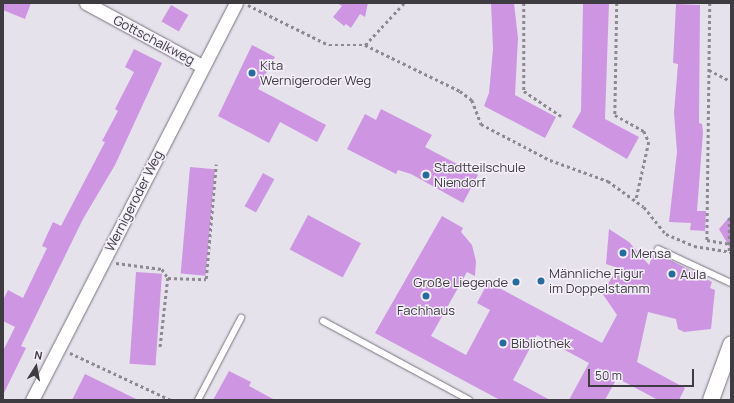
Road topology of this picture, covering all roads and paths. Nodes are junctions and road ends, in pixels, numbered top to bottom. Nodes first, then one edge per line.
1 (86, 3) edge
2 (236, 3) edge
3 (244, 3) edge
4 (404, 3) edge
5 (524, 3) edge
6 (618, 3) edge
7 (710, 3) edge
8 (365, 45) junction
9 (202, 66) junction
10 (709, 70) junction
11 (731, 81) edge
12 (561, 116) dead end
13 (216, 164) dead end
14 (636, 200) junction
15 (729, 217) dead end
16 (729, 244) junction
17 (658, 249) dead end
18 (730, 252) edge
19 (104, 262) junction
20 (168, 278) junction
21 (731, 283) edge
22 (241, 318) dead end
23 (323, 322) dead end
24 (731, 345) edge
25 (58, 348) junction
26 (160, 349) dead end
27 (32, 400) edge
28 (171, 400) edge
29 (198, 400) edge
30 (468, 400) edge
31 (711, 400) edge

1 - 9 street, Gottschalkweg
2 - 9 street, Wernigeroder Weg
3 - 8 path
4 - 8 path
5 - 12 path
6 - 14 path
7 - 10 path
8 - 14 path
9 - 19 street, Wernigeroder Weg
10 - 11 path
10 - 16 path
13 - 20 path
14 - 18 path
15 - 16 path
16 - 18 path
17 - 21 lane
19 - 20 path
19 - 25 street, Wernigeroder Weg
20 - 26 path
22 - 29 lane
23 - 30 lane
24 - 31 street
25 - 27 street, Wernigeroder Weg
25 - 28 path

